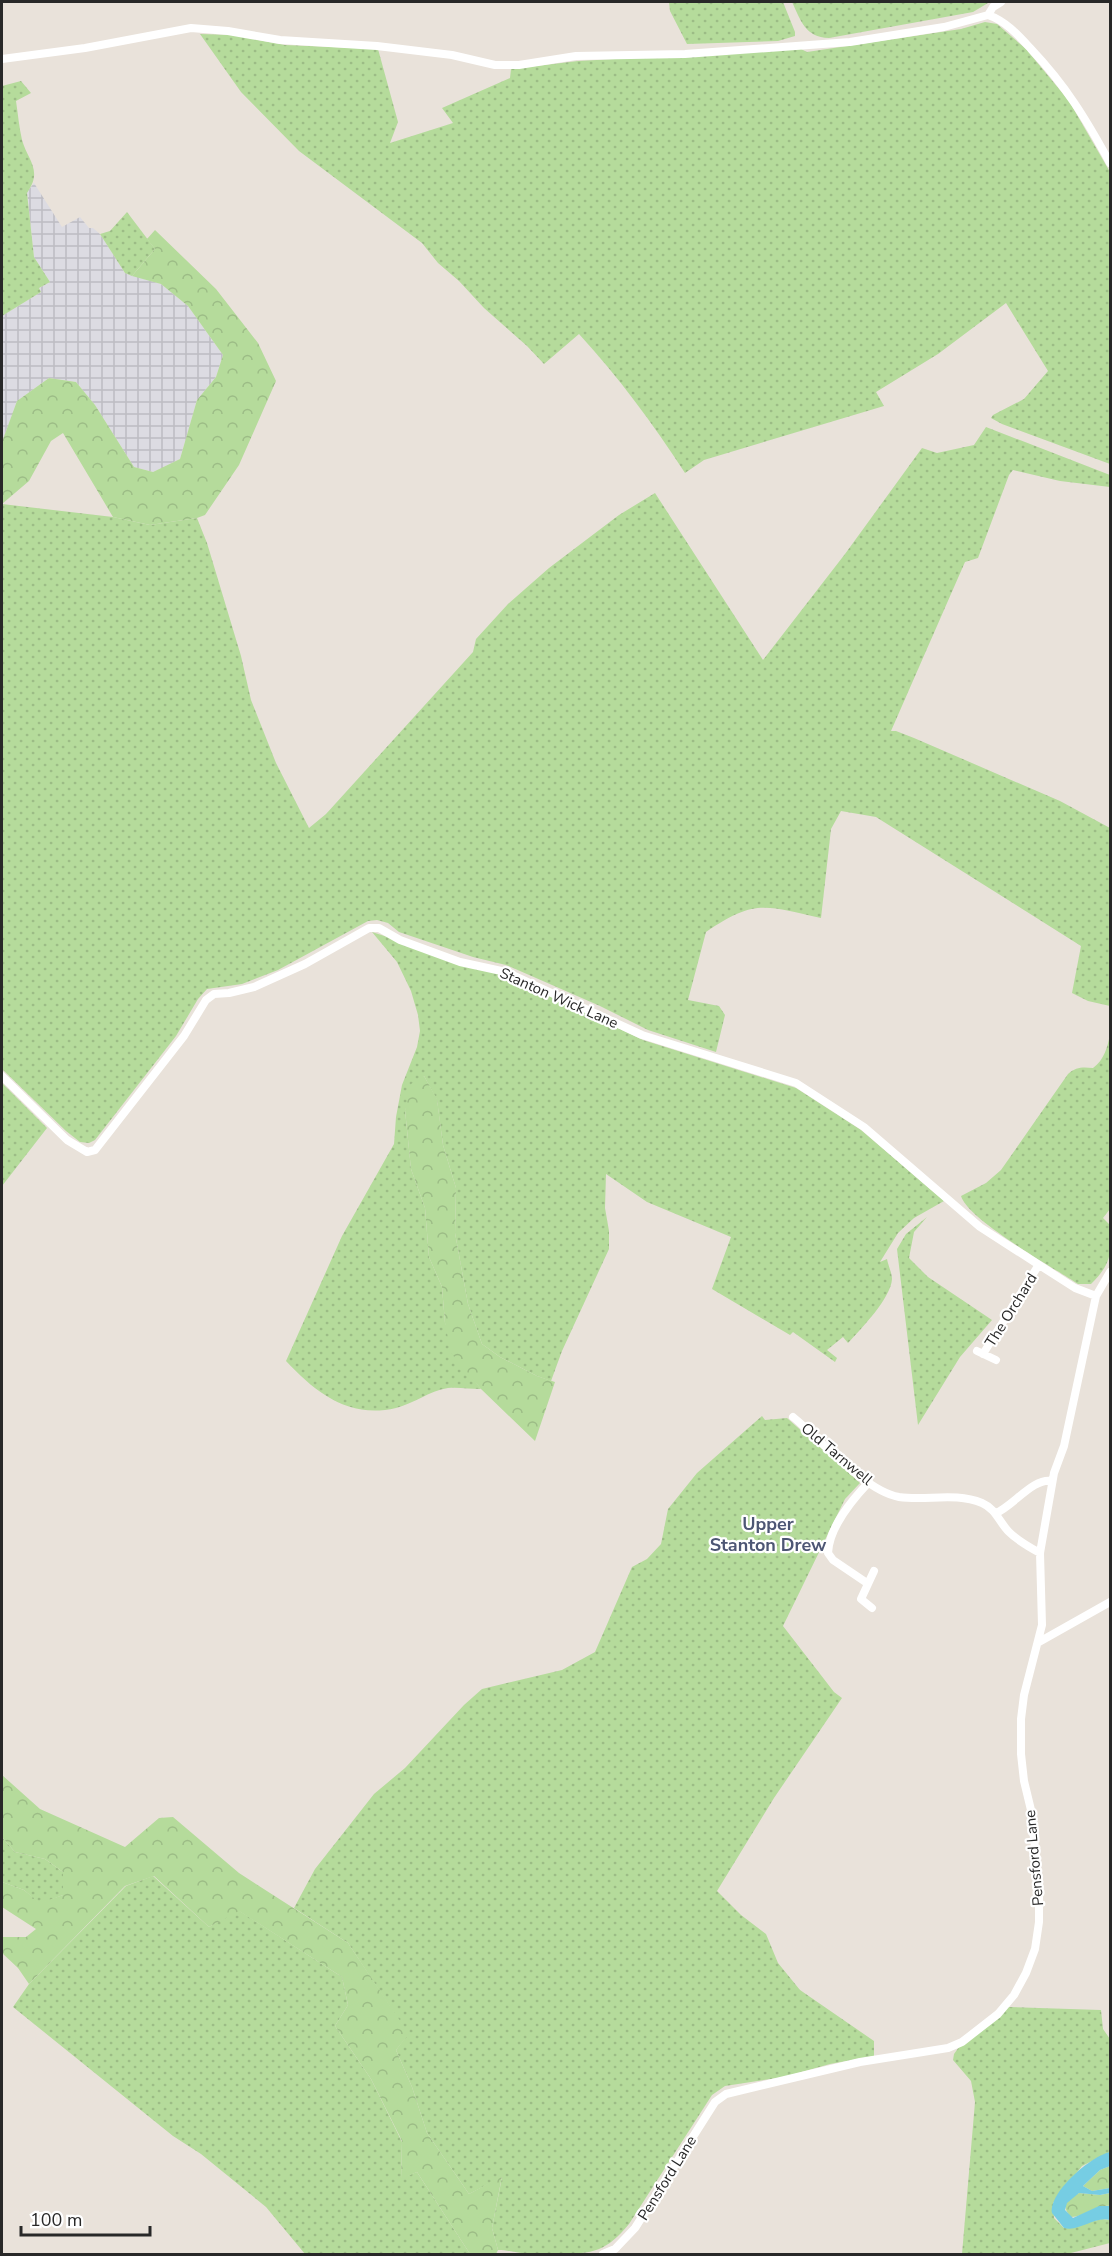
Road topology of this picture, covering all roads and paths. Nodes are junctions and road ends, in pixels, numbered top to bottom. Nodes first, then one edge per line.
1 (1001, 2) edge
2 (988, 15) junction
3 (2, 59) edge
4 (1110, 163) edge
5 (2, 1076) edge
6 (1038, 1266) junction
7 (1110, 1272) edge
8 (1096, 1296) junction
9 (996, 1360) dead end
10 (793, 1417) dead end
11 (1052, 1481) junction
12 (869, 1482) junction
13 (996, 1513) junction
14 (1040, 1553) junction
15 (874, 1571) dead end
16 (867, 1583) junction
17 (1110, 1602) edge
18 (872, 1608) dead end
19 (1039, 1642) junction
20 (603, 2254) edge

1 - 2 street
2 - 3 street
2 - 4 street
5 - 6 street, Stanton Wick Lane
6 - 8 street, Stanton Wick Lane
6 - 9 street, The Orchard
7 - 8 street, Pensford Lane
8 - 11 street, Pensford Lane
10 - 12 street, Old Tarnwell
11 - 13 street
11 - 14 street, Pensford Lane
12 - 13 street, Old Tarnwell
12 - 16 street
13 - 14 street, Old Tarnwell
14 - 19 street, Pensford Lane
15 - 16 street
16 - 18 street
17 - 19 street
19 - 20 street, Pensford Lane

